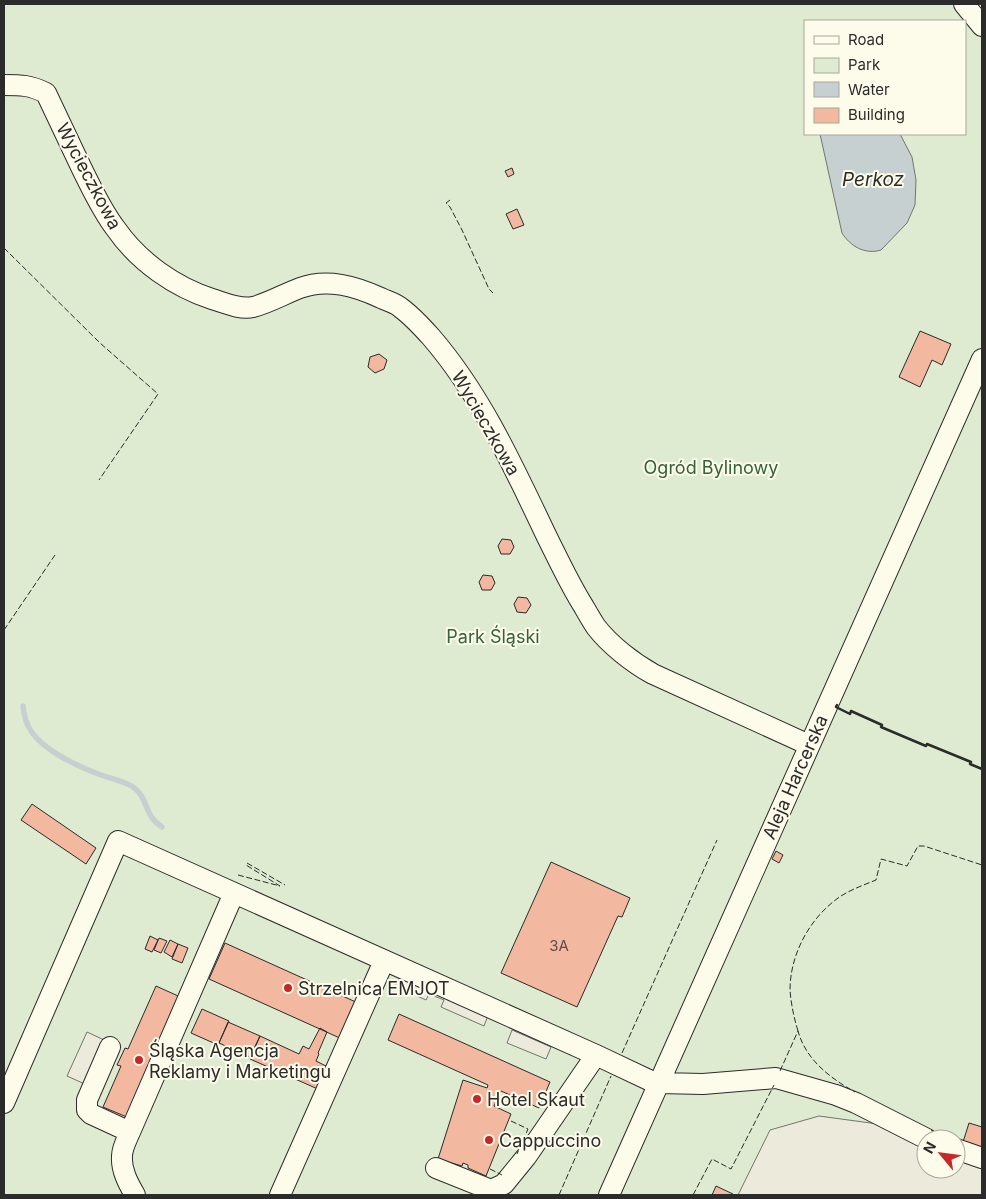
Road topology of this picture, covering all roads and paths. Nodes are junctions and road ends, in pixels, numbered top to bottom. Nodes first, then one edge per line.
1 (964, 4) edge
2 (982, 26) edge
3 (4, 85) edge
4 (982, 359) edge
5 (809, 745) junction
6 (234, 893) junction
7 (384, 961) junction
8 (110, 1047) dead end
9 (596, 1055) junction
10 (659, 1083) junction
11 (4, 1103) edge
12 (130, 1132) junction
13 (916, 1134) edge
14 (966, 1152) edge
15 (982, 1158) edge
16 (436, 1168) dead end
17 (135, 1195) edge
18 (280, 1195) edge
19 (609, 1195) edge

1 - 2 street
3 - 5 street, Wycieczkowa
4 - 5 street, Aleja Harcerska
5 - 10 street, Aleja Harcerska
6 - 7 street
6 - 11 street
6 - 12 street
7 - 9 street
7 - 18 street
8 - 12 street
9 - 10 street
9 - 16 street
10 - 13 street
10 - 19 street, Aleja Harcerska
12 - 17 street
14 - 15 street

